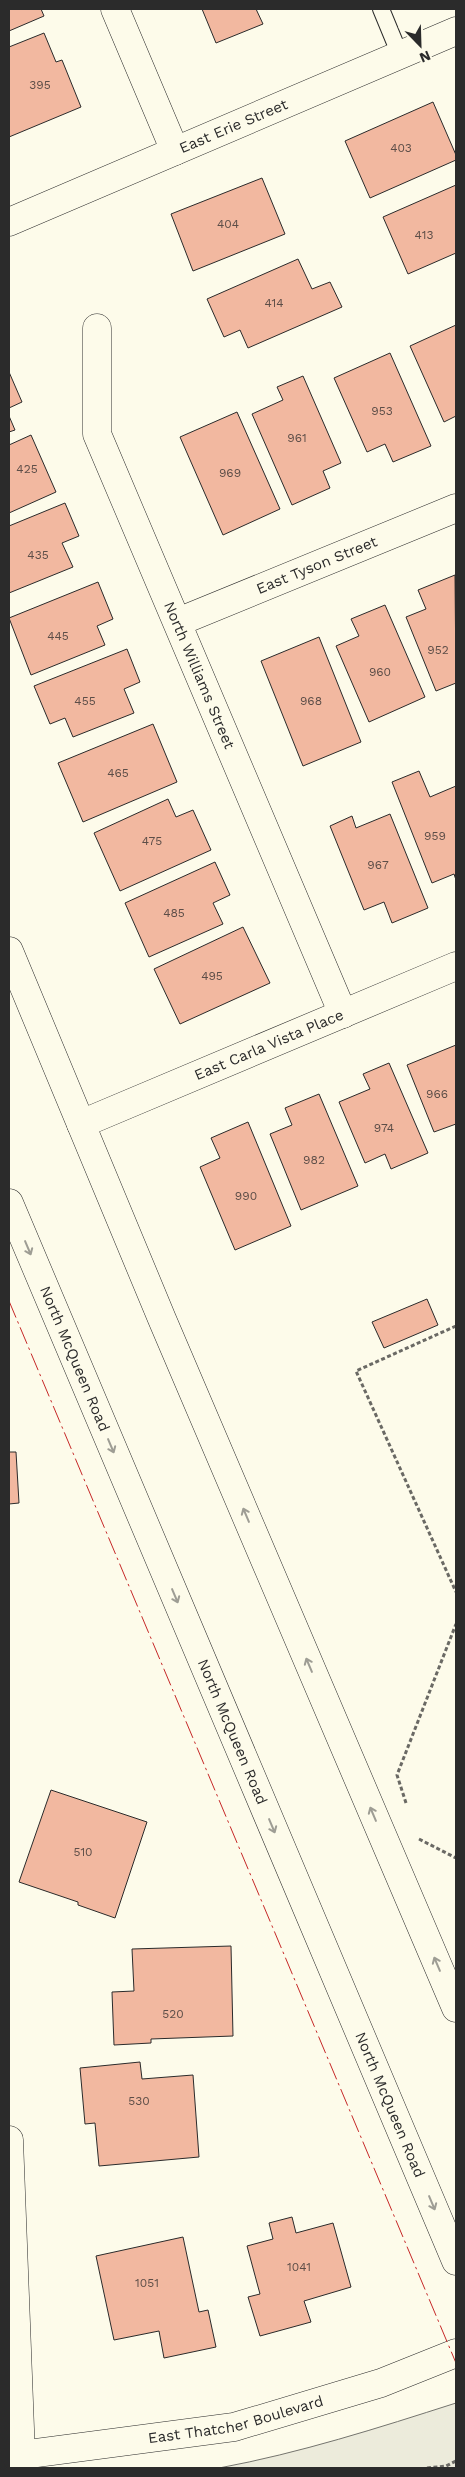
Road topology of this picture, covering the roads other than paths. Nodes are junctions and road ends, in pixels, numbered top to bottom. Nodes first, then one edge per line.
1 (115, 9) edge
2 (381, 9) edge
3 (456, 31) edge
4 (400, 55) junction
5 (175, 151) junction
6 (9, 222) edge
7 (97, 328) dead end
8 (456, 508) edge
9 (178, 622) junction
10 (9, 951) edge
11 (456, 966) edge
12 (343, 1014) junction
13 (81, 1124) junction
14 (9, 1203) edge
15 (456, 2008) edge
16 (9, 2140) edge
17 (456, 2261) edge
18 (456, 2353) edge
19 (17, 2459) edge

1 - 5 street
2 - 4 lane
3 - 4 street, East Erie Street
4 - 5 street, East Erie Street
5 - 6 street, East Erie Street
7 - 9 street, North Williams Street
8 - 9 street, East Tyson Street
9 - 12 street, North Williams Street
10 - 13 street
11 - 12 street, East Carla Vista Place
12 - 13 street, East Carla Vista Place
15 -> 13 street
14 -> 17 street, North McQueen Road
16 - 19 street
18 - 19 street, East Thatcher Boulevard

